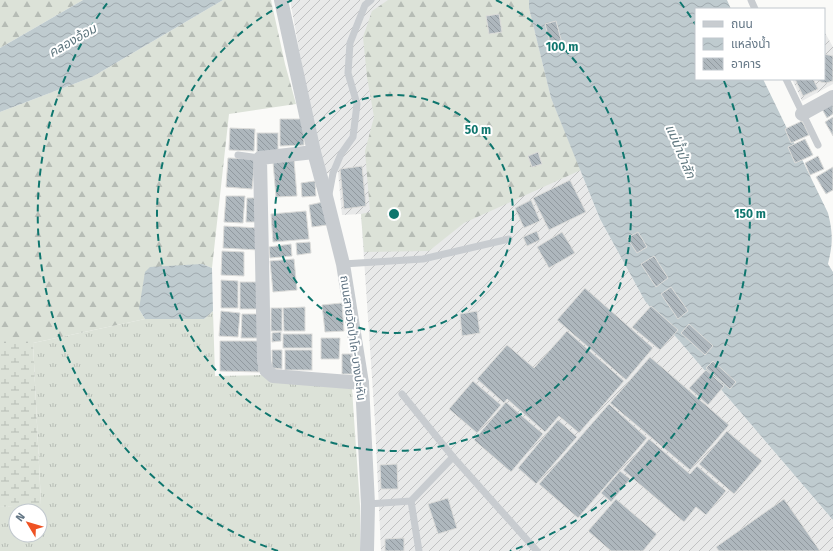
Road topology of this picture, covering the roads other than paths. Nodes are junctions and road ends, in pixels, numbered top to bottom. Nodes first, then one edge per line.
1 (281, 0) edge
2 (371, 0) edge
3 (786, 80) edge
4 (833, 97) edge
5 (802, 114) junction
6 (818, 145) dead end
7 (314, 152) junction
8 (238, 155) dead end
9 (260, 158) junction
10 (328, 200) junction
11 (509, 238) dead end
12 (343, 264) junction
13 (362, 383) junction
14 (402, 394) dead end
15 (453, 457) junction
16 (411, 501) junction
17 (368, 504) junction
18 (367, 551) edge
19 (419, 551) edge
20 (537, 551) edge

1 - 7 street, ถนนสายวัดป่าโค-บางปะหัน
2 - 10 lane
3 - 5 lane
4 - 5 street
5 - 6 lane
7 - 9 street
7 - 10 street, ถนนสายวัดป่าโค-บางปะหัน
8 - 9 lane
9 - 13 street
10 - 12 street, ถนนสายวัดป่าโค-บางปะหัน
11 - 12 lane
12 - 13 street, ถนนสายวัดป่าโค-บางปะหัน
13 - 17 street, ถนนสายวัดป่าโค-บางปะหัน
14 - 15 lane
15 - 16 lane
15 - 20 lane
16 - 17 lane
16 - 19 lane
17 - 18 street, ถนนสายวัดป่าโค-บางปะหัน

